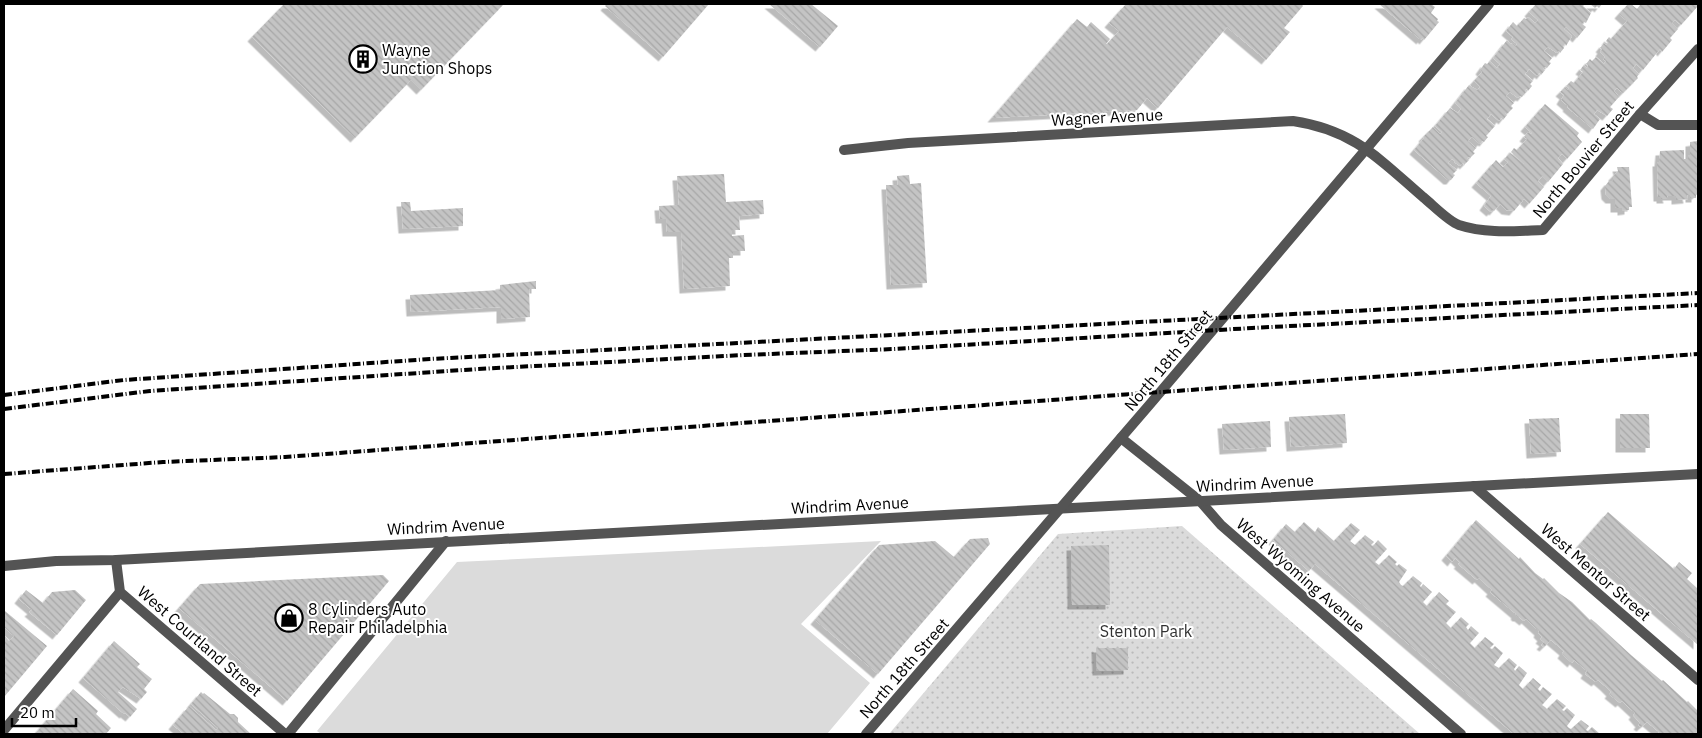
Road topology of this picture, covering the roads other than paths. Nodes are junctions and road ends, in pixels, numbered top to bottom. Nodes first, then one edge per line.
1 (1486, 5) edge
2 (1698, 49) edge
3 (1640, 114) junction
4 (1698, 125) edge
5 (1367, 148) junction
6 (844, 150) dead end
7 (1121, 438) junction
8 (1698, 474) edge
9 (1474, 486) junction
10 (1200, 500) junction
11 (1061, 508) junction
12 (446, 541) junction
13 (116, 560) junction
14 (4, 566) edge
15 (120, 592) junction
16 (1698, 680) edge
17 (4, 730) edge
18 (287, 734) edge
19 (866, 734) edge
20 (1461, 734) edge

1 - 5 street, North 18th Street
2 - 3 street, North Bouvier Street
3 - 4 street
3 - 5 street, North Bouvier Street
5 - 6 street, Wagner Avenue
5 - 7 street, North 18th Street
7 - 10 street, West Wyoming Avenue
7 - 11 street, North 18th Street
8 - 9 street, Windrim Avenue
9 - 10 street, Windrim Avenue
9 - 16 street, West Mentor Street
10 - 11 street, Windrim Avenue
10 - 20 street, West Wyoming Avenue
11 - 12 street, Windrim Avenue
11 - 19 street, North 18th Street
12 - 13 street, Windrim Avenue
12 - 18 street
13 - 14 street, Windrim Avenue
13 - 15 street, West Courtland Street
15 - 17 street
15 - 18 street, West Courtland Street

